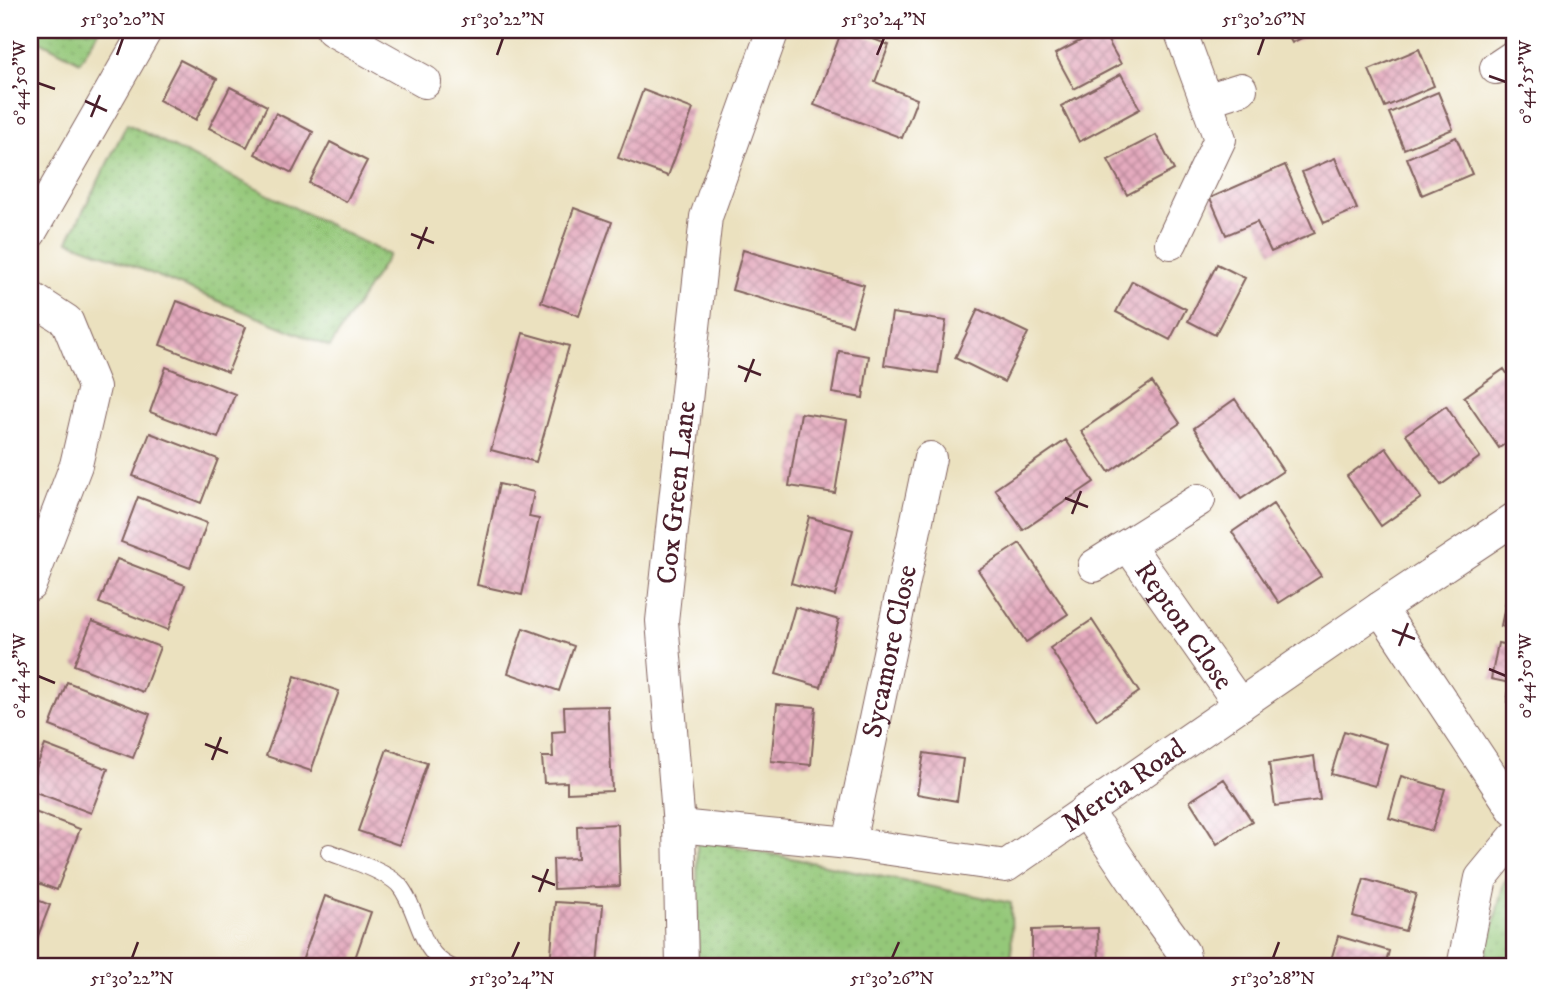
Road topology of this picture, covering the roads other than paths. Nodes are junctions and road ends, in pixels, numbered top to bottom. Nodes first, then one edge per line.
1 (145, 30) edge
2 (332, 30) edge
3 (773, 30) edge
4 (1180, 30) edge
5 (425, 82) dead end
6 (1241, 89) dead end
7 (1206, 100) junction
8 (30, 233) edge
9 (1171, 243) dead end
10 (30, 297) edge
11 (930, 457) dead end
12 (1199, 500) dead end
13 (1514, 519) edge
14 (1128, 545) junction
15 (1094, 566) dead end
16 (30, 585) edge
17 (1380, 608) junction
18 (1240, 705) junction
19 (1086, 810) junction
20 (1514, 810) edge
21 (679, 826) junction
22 (1514, 838) edge
23 (849, 843) junction
24 (329, 852) dead end
25 (452, 967) edge
26 (682, 967) edge
27 (1186, 967) edge
28 (1463, 967) edge

1 - 8 street
2 - 5 street
3 - 21 street, Cox Green Lane
4 - 7 street
6 - 7 street
7 - 9 street
10 - 16 street
11 - 23 street, Sycamore Close
12 - 14 street, Repton Close
13 - 17 street, Mercia Road
14 - 15 street, Repton Close
14 - 18 street, Repton Close
17 - 18 street, Mercia Road
17 - 20 street
18 - 19 street, Mercia Road
19 - 23 street, Mercia Road
19 - 27 street
21 - 23 street, Mercia Road
21 - 26 street, Cox Green Lane
22 - 28 street
24 - 25 lane

